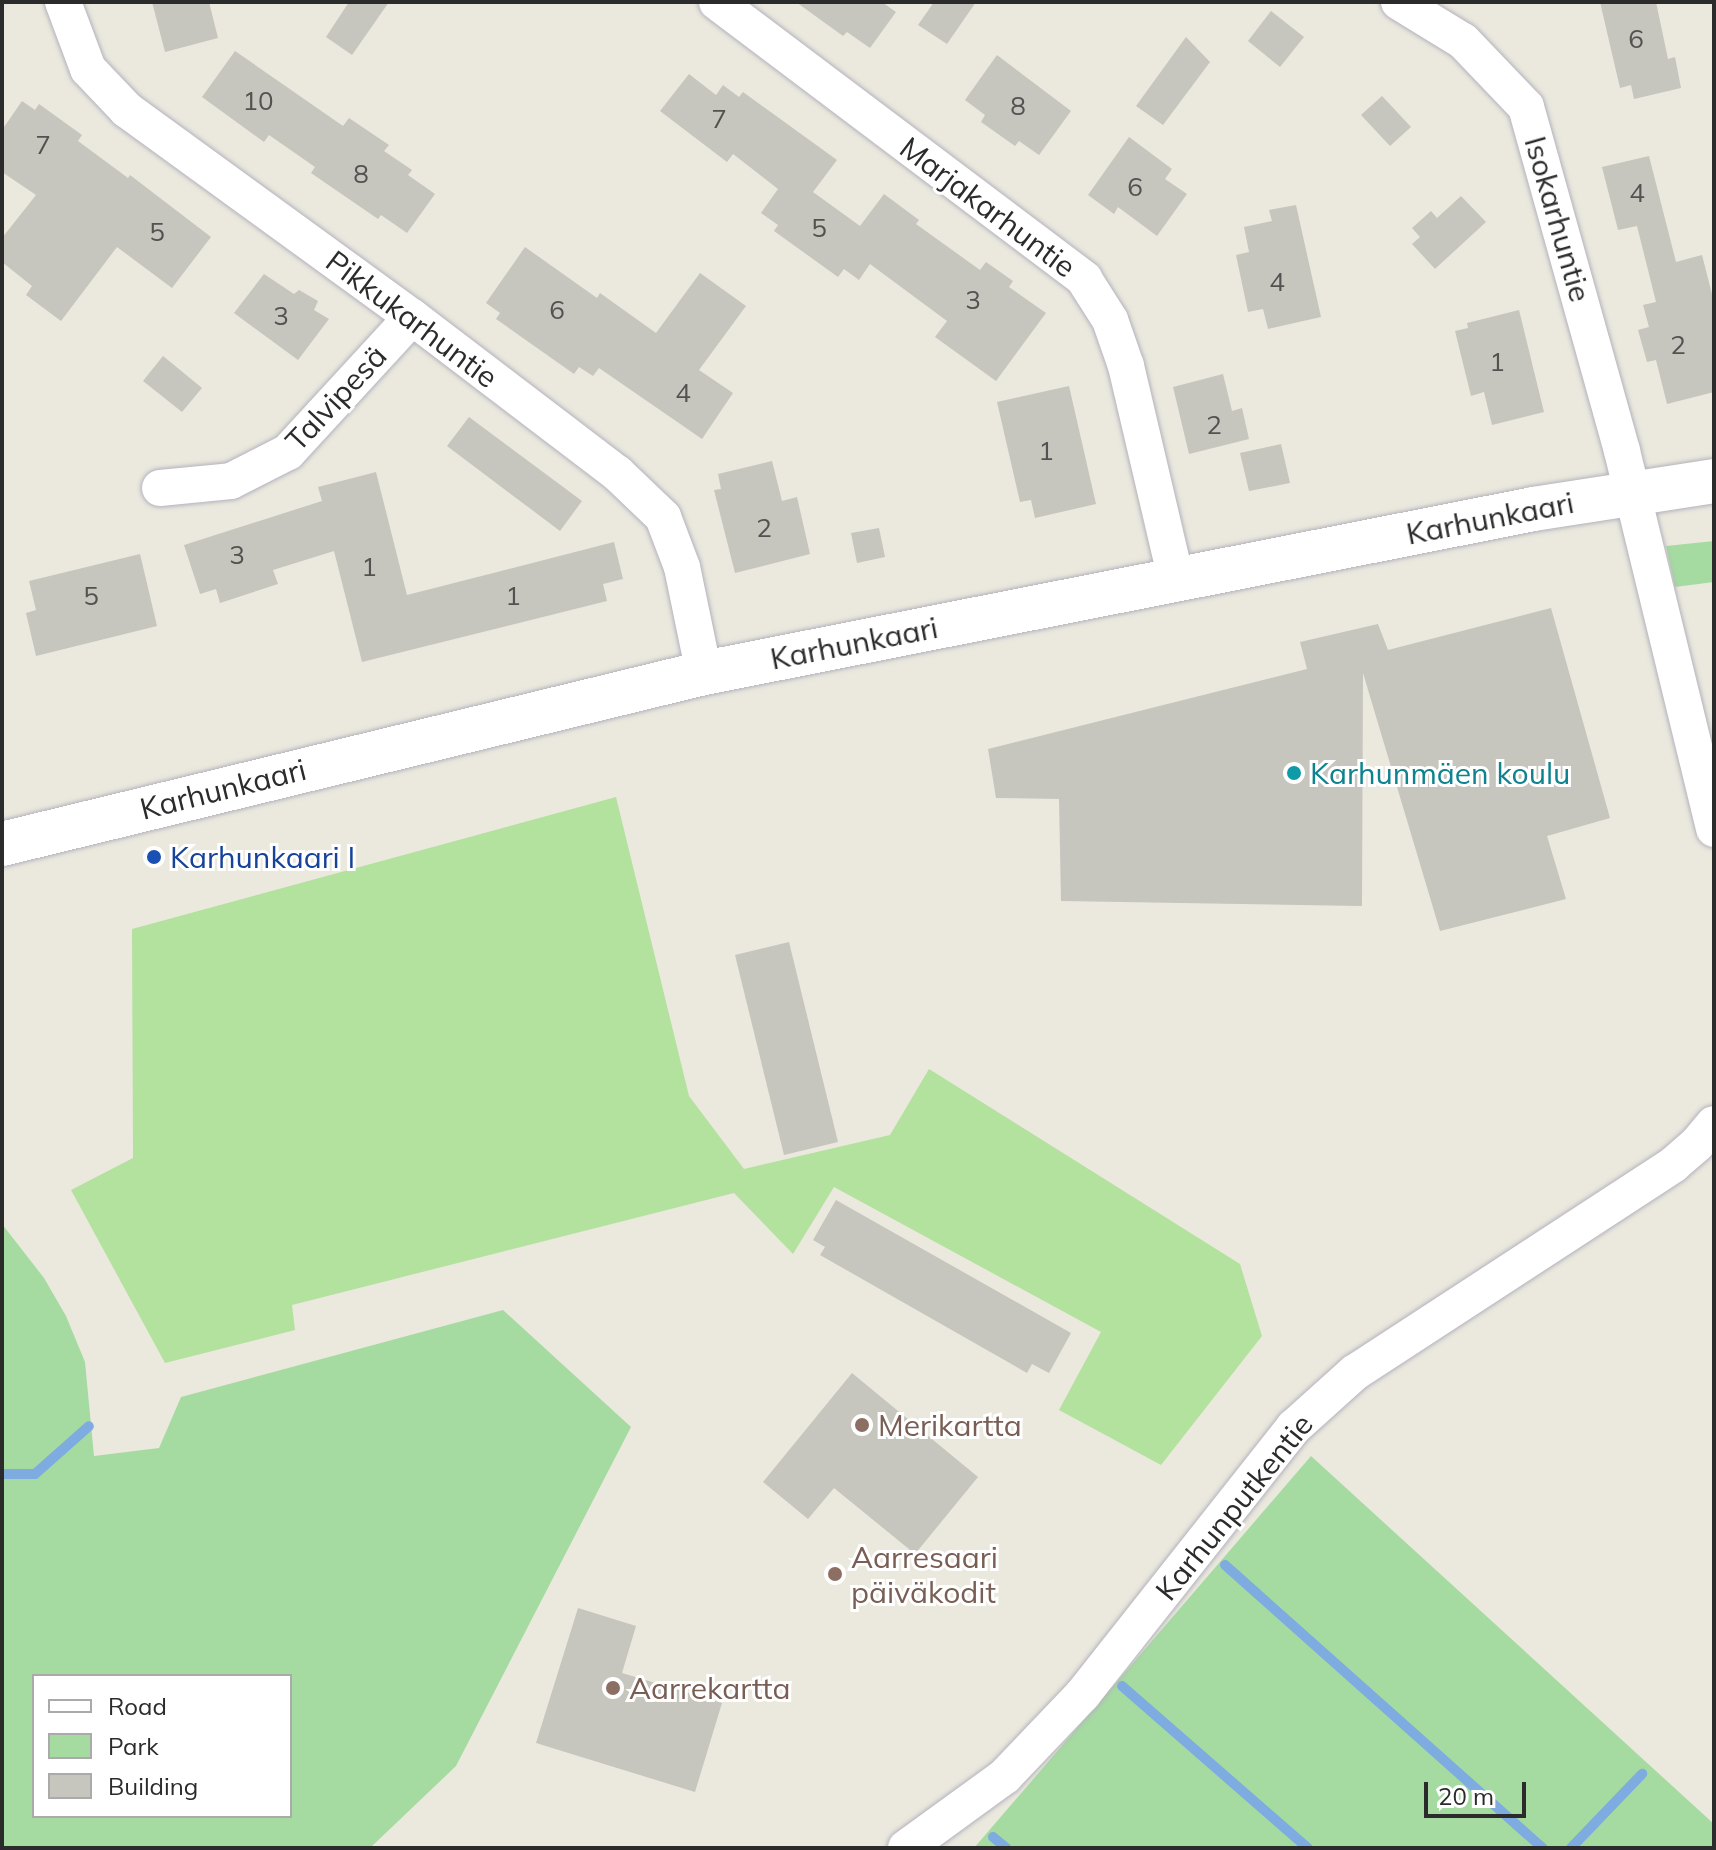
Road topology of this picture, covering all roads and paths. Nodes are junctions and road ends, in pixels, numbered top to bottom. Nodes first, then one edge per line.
1 (63, 2) edge
2 (717, 2) edge
3 (1399, 2) edge
4 (412, 317) junction
5 (1714, 481) edge
6 (160, 488) dead end
7 (1631, 493) junction
8 (1176, 579) junction
9 (704, 673) junction
10 (1714, 829) edge
11 (2, 844) edge
12 (1714, 1124) edge
13 (906, 1848) edge

1 - 4 street, Pikkukarhuntie
2 - 8 street, Marjakarhuntie
3 - 7 street, Isokarhuntie
4 - 6 street, Talvipesä
4 - 9 street, Pikkukarhuntie
5 - 7 street, Karhunkaari
7 - 8 street, Karhunkaari
7 - 10 street
8 - 9 street, Karhunkaari
9 - 11 street, Karhunkaari
12 - 13 street, Karhunputkentie

